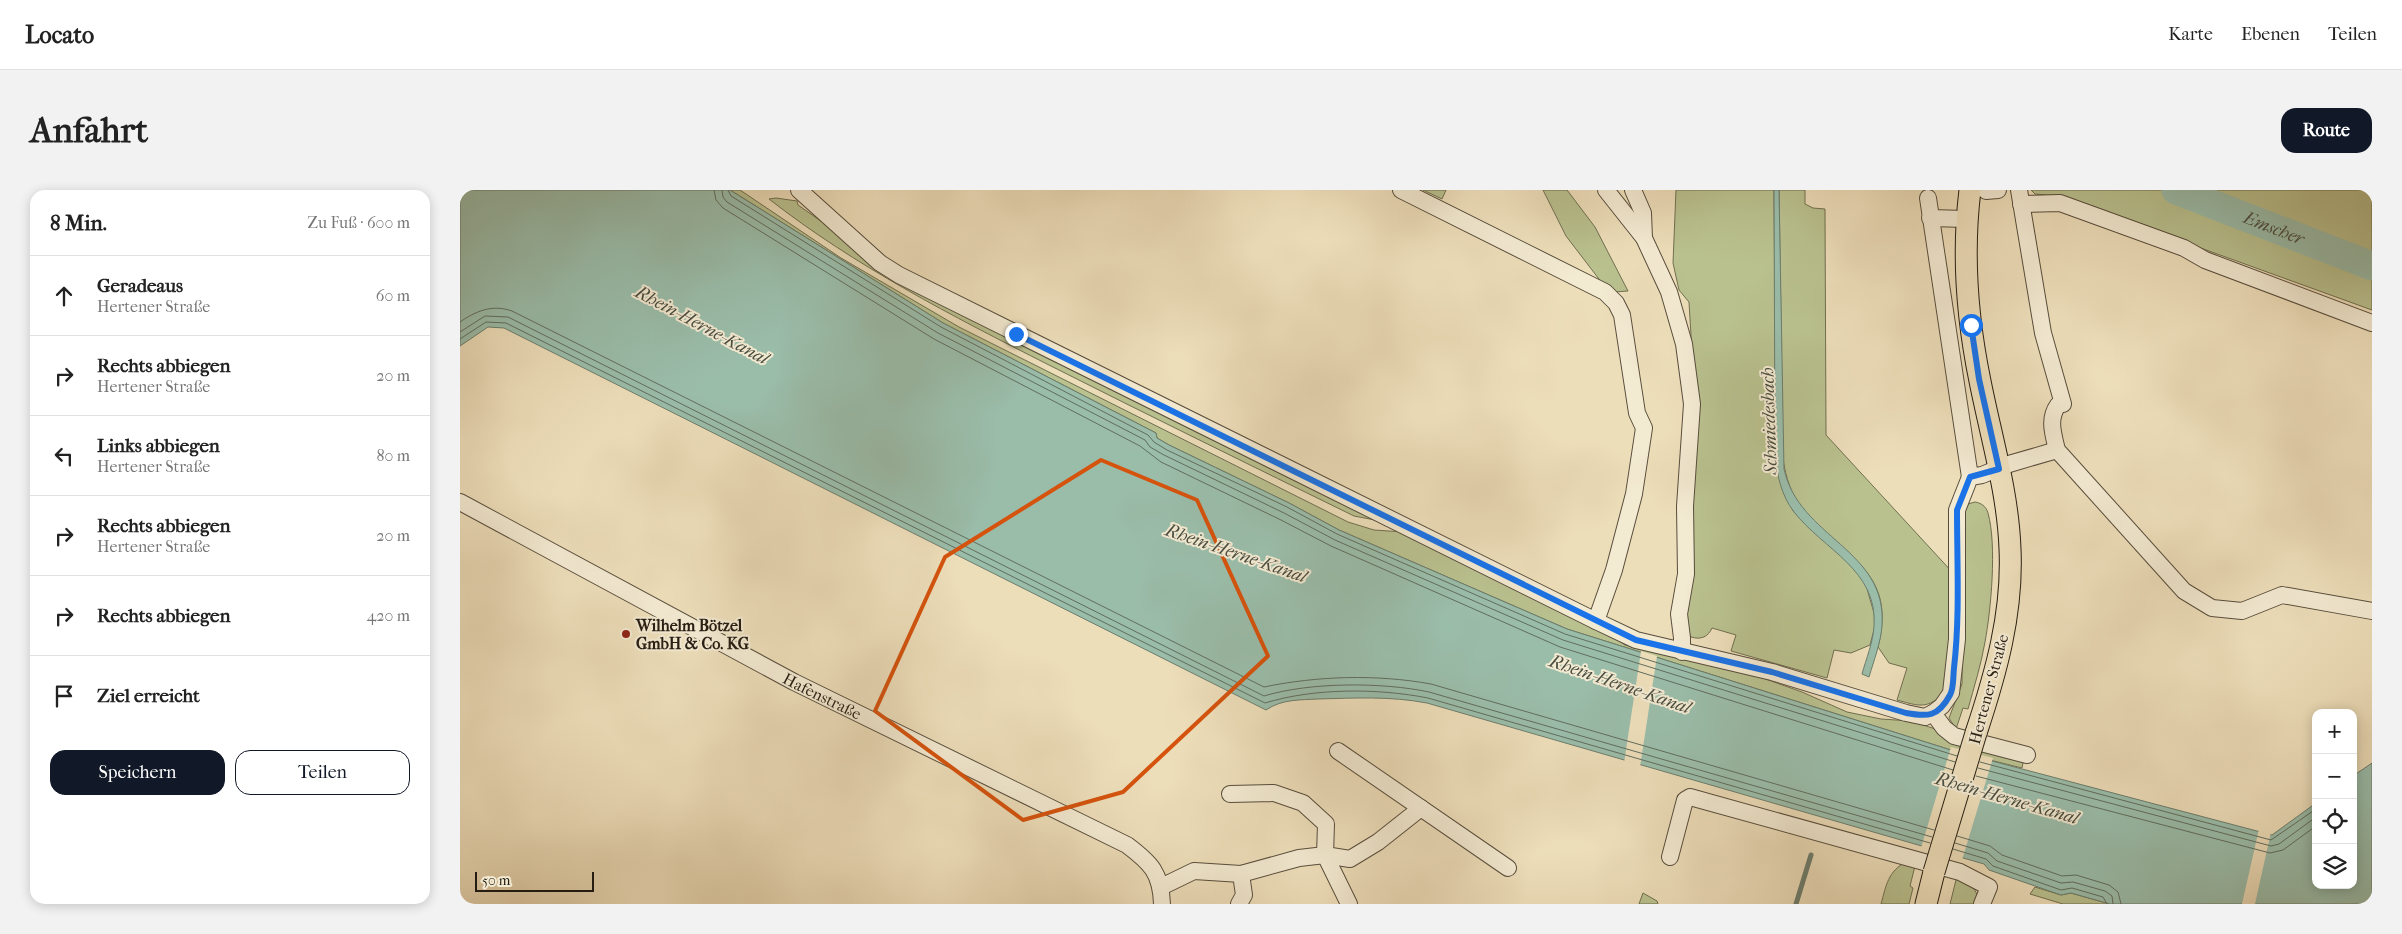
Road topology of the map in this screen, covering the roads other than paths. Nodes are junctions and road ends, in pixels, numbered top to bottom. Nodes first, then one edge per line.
1 (799, 190) edge
2 (1401, 190) edge
3 (1606, 190) edge
4 (1633, 190) edge
5 (1985, 190) edge
6 (815, 195) edge
7 (2020, 197) edge
8 (1928, 198) dead end
9 (1930, 218) junction
10 (1966, 219) junction
11 (1644, 238) junction
12 (2372, 323) edge
13 (2056, 450) junction
14 (1999, 469) junction
15 (1970, 477) junction
16 (460, 502) edge
17 (2372, 611) edge
18 (1596, 621) junction
19 (1682, 652) junction
20 (1933, 713) junction
21 (1338, 751) dead end
22 (2027, 755) dead end
23 (1230, 794) dead end
24 (1421, 808) junction
25 (1325, 855) junction
26 (1670, 857) dead end
27 (1508, 868) dead end
28 (1240, 874) junction
29 (1162, 887) junction
30 (1162, 904) edge
31 (1239, 904) edge
32 (1349, 904) edge
33 (1926, 904) edge
34 (1982, 904) edge

1 - 6 street
2 - 18 street
3 - 11 street
4 - 11 street
5 - 10 main road, Hertener Straße
6 - 18 street
7 - 12 street
7 - 13 street
8 - 9 street
9 - 10 street
9 - 15 street
10 - 14 main road, Hertener Straße
11 - 19 street
13 - 14 street
13 - 17 street
14 - 15 street
14 - 33 main road, Hertener Straße, bridge
15 - 20 street
16 - 29 street, Hafenstraße
18 - 19 street
19 - 20 street
20 - 22 street
21 - 24 street
23 - 25 street
24 - 25 street
24 - 27 street
25 - 28 street
25 - 32 street
26 - 34 street
28 - 29 street
28 - 31 street
29 - 30 street, Hafenstraße

